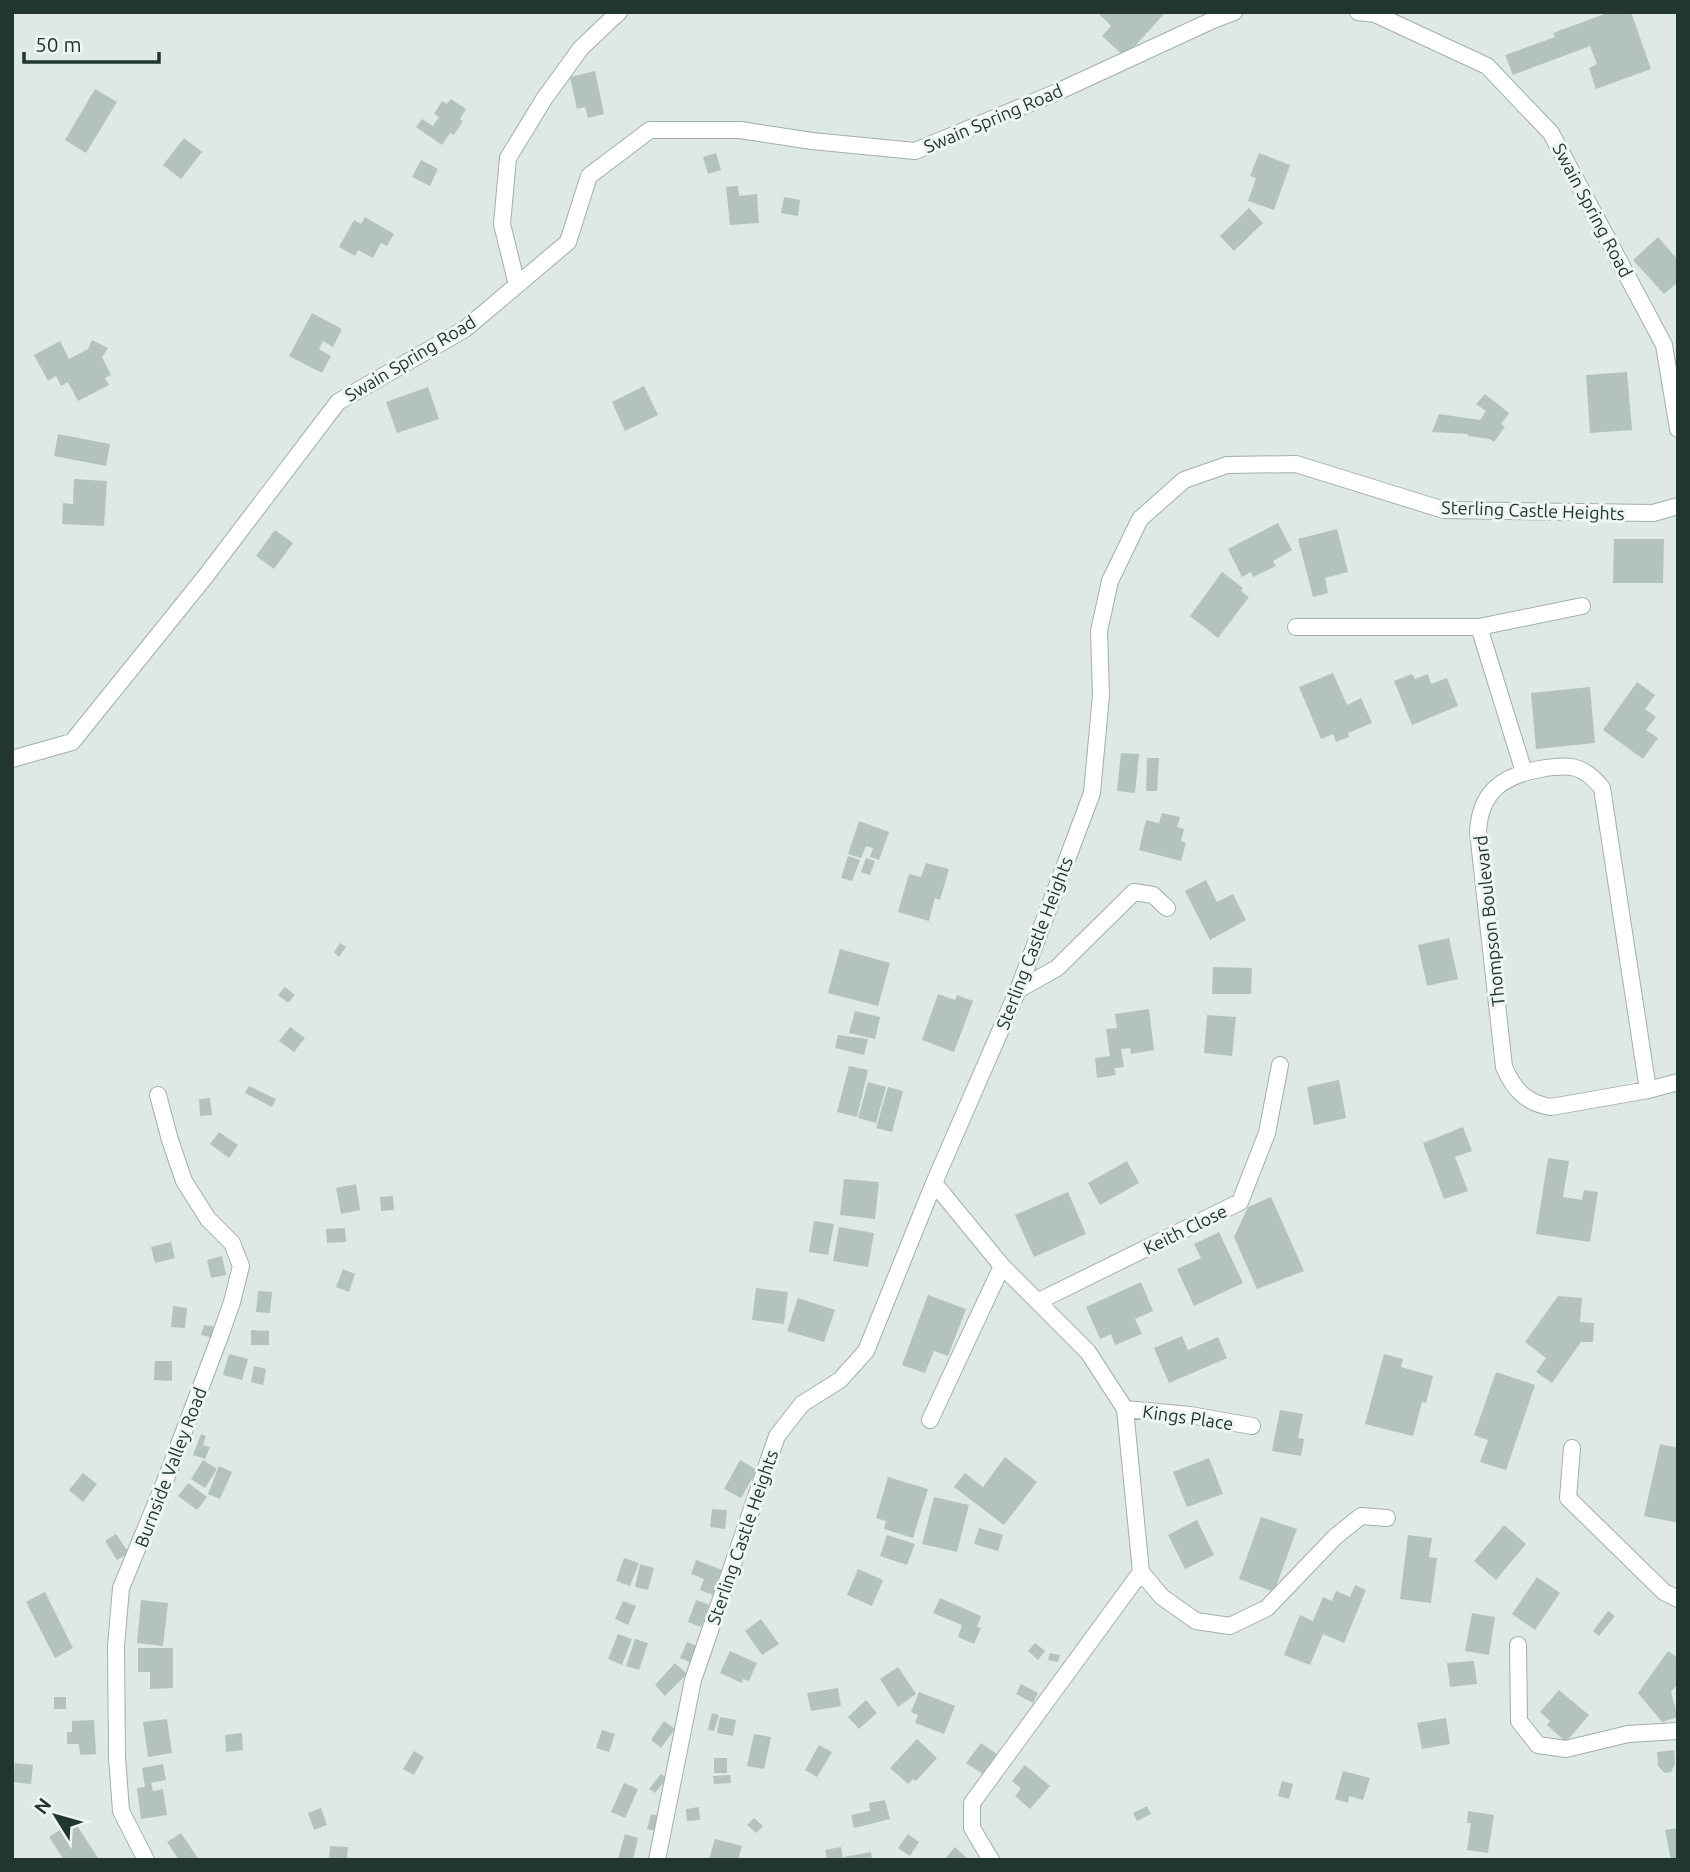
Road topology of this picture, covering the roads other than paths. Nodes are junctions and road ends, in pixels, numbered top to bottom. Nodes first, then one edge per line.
1 (619, 12) edge
2 (1234, 12) edge
3 (1358, 12) edge
4 (517, 285) junction
5 (1678, 429) edge
6 (1678, 506) edge
7 (1582, 606) dead end
8 (1296, 627) dead end
9 (1479, 627) junction
10 (12, 759) edge
11 (1524, 772) junction
12 (1167, 908) dead end
13 (1018, 990) junction
14 (1280, 1065) dead end
15 (1678, 1082) edge
16 (1648, 1090) junction
17 (158, 1095) dead end
18 (934, 1184) junction
19 (1002, 1266) junction
20 (1039, 1301) junction
21 (1125, 1409) junction
22 (930, 1420) dead end
23 (1252, 1426) dead end
24 (1572, 1448) dead end
25 (1387, 1518) dead end
26 (1141, 1572) junction
27 (1678, 1600) edge
28 (1518, 1645) dead end
29 (1678, 1731) edge
30 (146, 1860) edge
31 (657, 1860) edge
32 (991, 1860) edge

1 - 4 street
2 - 4 street, Swain Spring Road
3 - 5 street, Swain Spring Road
4 - 10 street, Swain Spring Road
6 - 13 street, Sterling Castle Heights
7 - 9 street
8 - 9 street
9 - 11 street
11 - 16 street, Thompson Boulevard
11 - 16 street, Thompson Boulevard
12 - 13 street
13 - 18 street, Sterling Castle Heights
14 - 20 street, Keith Close
15 - 16 street, Thompson Boulevard
17 - 30 street, Burnside Valley Road
18 - 19 street
18 - 31 street, Sterling Castle Heights
19 - 20 street
19 - 22 street
20 - 21 street
21 - 23 street, Kings Place
21 - 26 street
24 - 27 street
25 - 26 street
26 - 32 street
28 - 29 street

